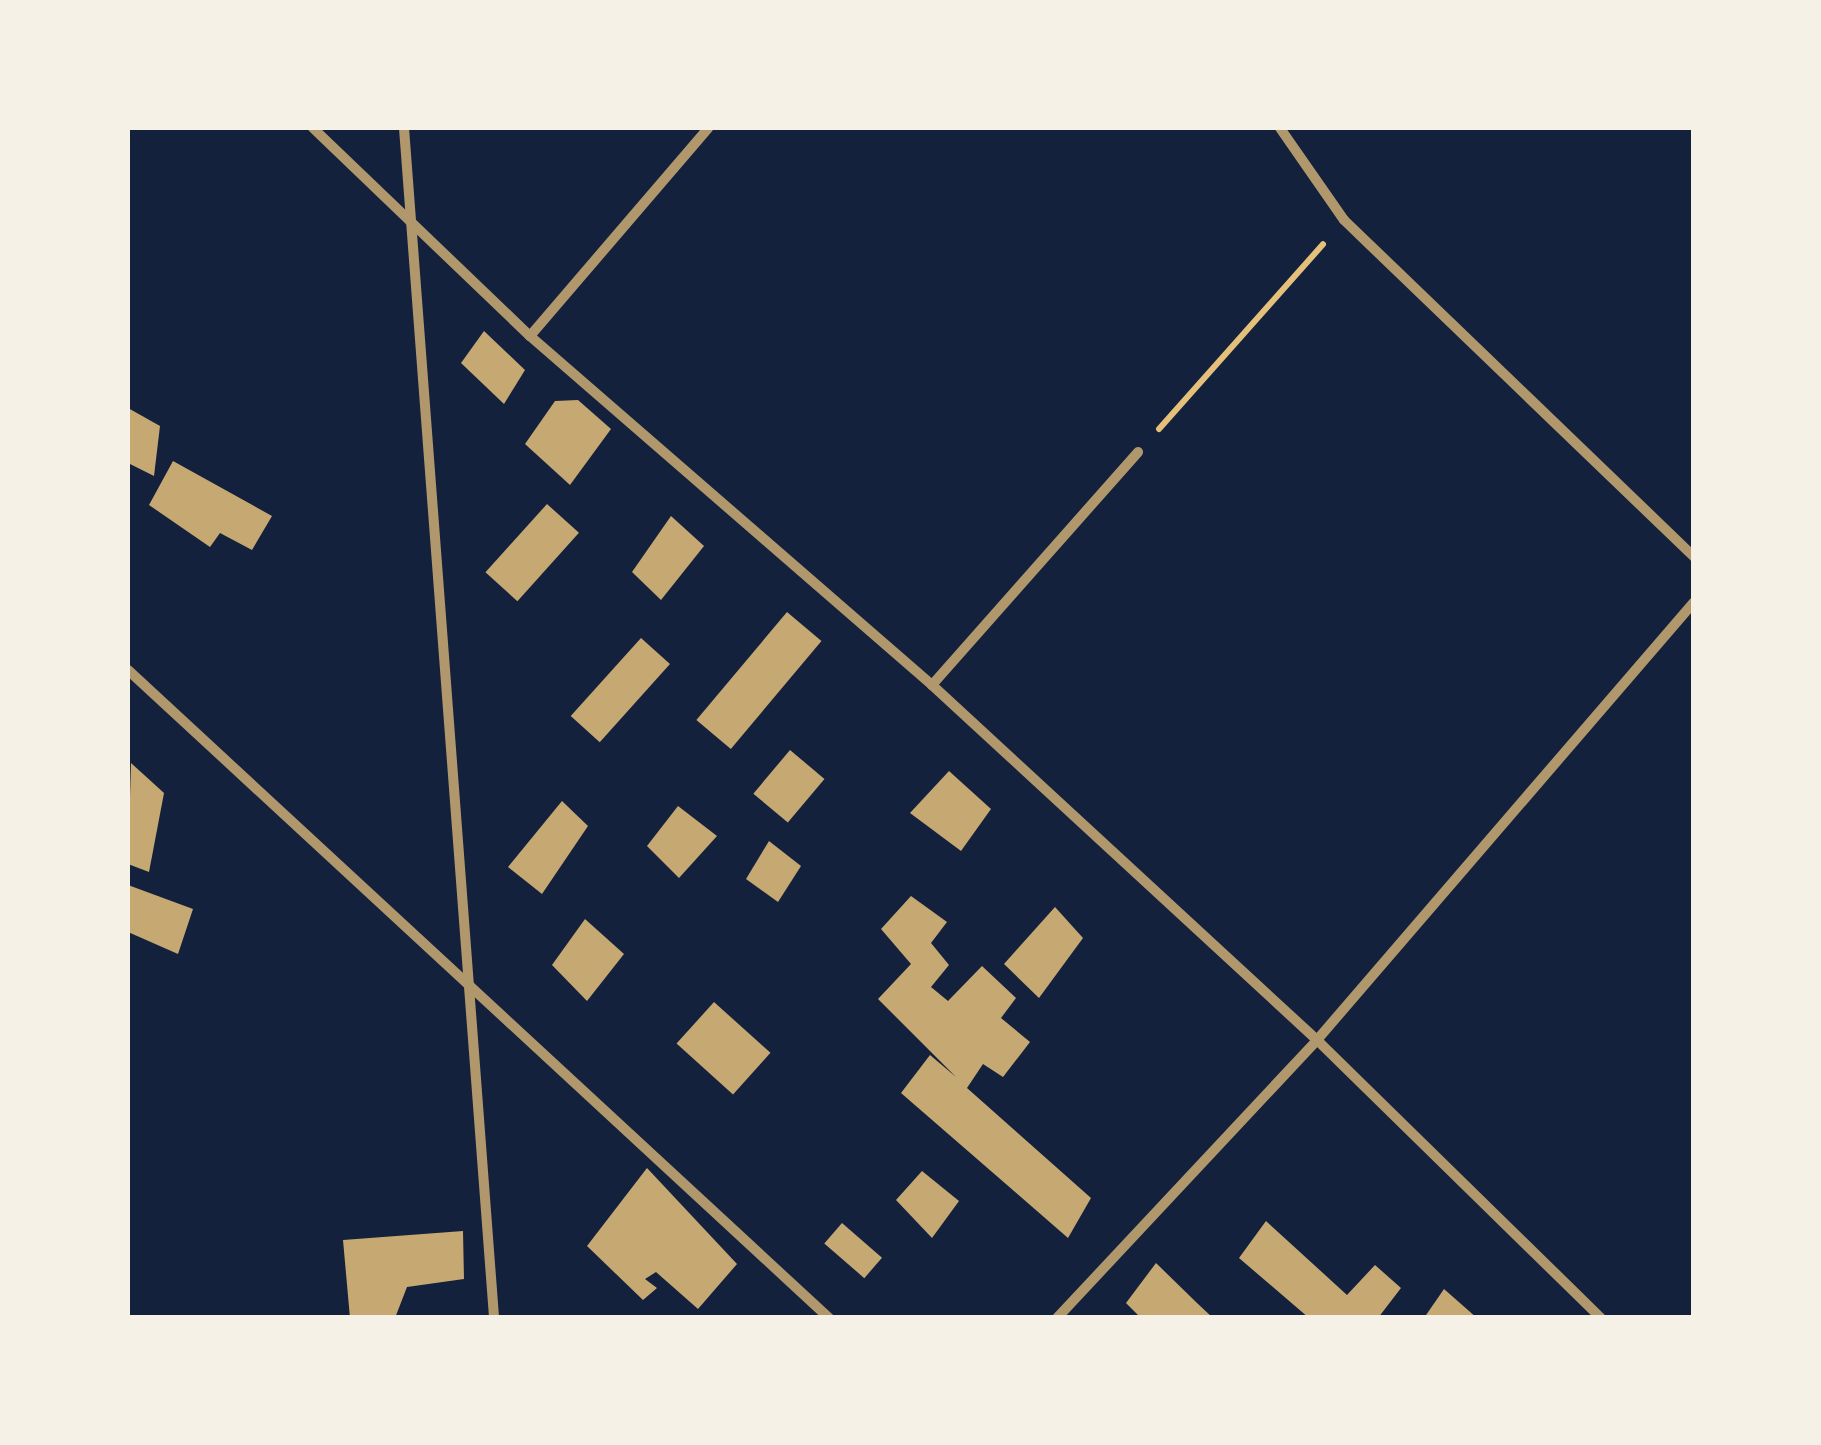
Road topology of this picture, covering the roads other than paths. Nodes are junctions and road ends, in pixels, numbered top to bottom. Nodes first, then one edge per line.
1 (313, 128) edge
2 (404, 128) edge
3 (708, 128) edge
4 (1280, 128) edge
5 (412, 225) junction
6 (530, 336) junction
7 (1138, 452) road end
8 (1694, 557) edge
9 (1694, 602) edge
10 (128, 670) edge
11 (932, 685) junction
12 (473, 980) junction
13 (1316, 1040) junction
14 (494, 1318) edge
15 (828, 1318) edge
16 (1057, 1318) edge
17 (1601, 1318) edge

1 - 5 street
2 - 5 street
3 - 6 street
4 - 8 street
5 - 6 street
5 - 12 street
6 - 11 street
7 - 11 street
9 - 13 street
10 - 12 street
11 - 13 street
12 - 14 street
12 - 15 street
13 - 16 street
13 - 17 street

